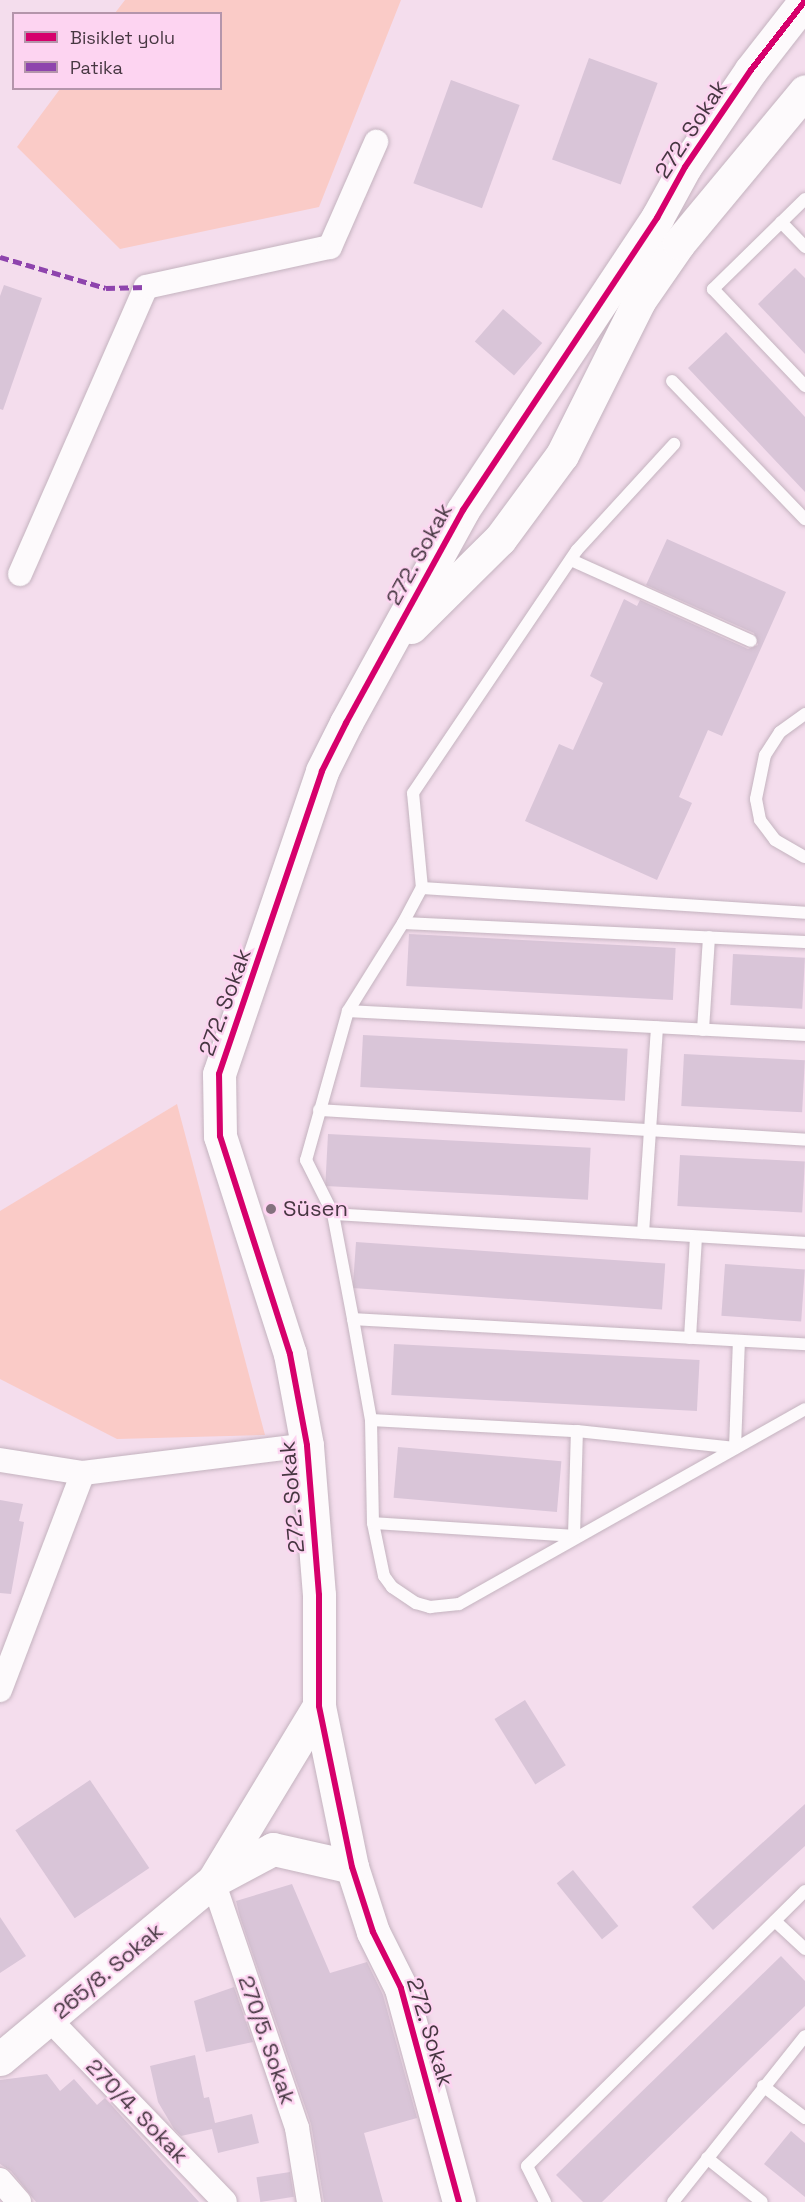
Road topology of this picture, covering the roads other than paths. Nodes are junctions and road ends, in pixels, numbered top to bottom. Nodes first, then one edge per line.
1 (805, 1) edge
2 (805, 91) edge
3 (376, 142) dead end
4 (805, 199) edge
5 (657, 218) junction
6 (781, 222) junction
7 (679, 243) junction
8 (805, 247) edge
9 (672, 381) dead end
10 (805, 386) edge
11 (674, 444) dead end
12 (805, 519) edge
13 (571, 560) junction
14 (20, 574) dead end
15 (751, 641) dead end
16 (384, 654) junction
17 (805, 714) edge
18 (805, 857) edge
19 (422, 888) junction
20 (805, 913) edge
21 (403, 923) junction
22 (709, 937) junction
23 (805, 942) edge
24 (348, 1011) junction
25 (657, 1027) junction
26 (703, 1029) junction
27 (805, 1035) edge
28 (319, 1110) junction
29 (649, 1131) junction
30 (805, 1140) edge
31 (333, 1214) junction
32 (643, 1233) junction
33 (696, 1236) junction
34 (805, 1243) edge
35 (353, 1319) junction
36 (690, 1338) junction
37 (739, 1341) junction
38 (805, 1344) edge
39 (805, 1409) edge
40 (371, 1420) junction
41 (577, 1431) junction
42 (307, 1445) junction
43 (735, 1448) junction
44 (0, 1460) edge
45 (83, 1473) junction
46 (373, 1523) junction
47 (574, 1536) junction
48 (0, 1690) edge
49 (318, 1707) junction
50 (352, 1868) junction
51 (213, 1881) junction
52 (805, 1892) edge
53 (775, 1921) junction
54 (805, 1949) edge
55 (50, 2020) junction
56 (805, 2036) edge
57 (0, 2059) edge
58 (764, 2086) junction
59 (805, 2118) edge
60 (707, 2158) junction
61 (0, 2180) edge
62 (19, 2202) edge
63 (225, 2202) edge
64 (309, 2202) edge
65 (459, 2202) edge
66 (545, 2202) edge
67 (673, 2202) edge
68 (762, 2202) edge

1 - 5 street, 272. Sokak
2 - 7 street, 272. Sokak
3 - 14 street
4 - 6 lane
5 - 7 street
5 - 16 street, 272. Sokak
6 - 8 lane
6 - 10 lane
7 - 16 street, 272. Sokak
9 - 12 lane
11 - 13 lane
13 - 15 lane
13 - 19 lane
16 - 42 street, 272. Sokak
17 - 18 lane
19 - 20 lane
19 - 21 lane
21 - 22 lane
21 - 24 lane
22 - 23 lane
22 - 26 lane
24 - 25 lane
24 - 28 lane
25 - 26 lane
25 - 29 lane
26 - 27 lane
28 - 29 lane
28 - 31 lane
29 - 30 lane
29 - 32 lane
31 - 32 lane
31 - 35 lane
32 - 33 lane
33 - 34 lane
33 - 36 lane
35 - 36 lane
35 - 40 lane
36 - 37 lane
37 - 38 lane
37 - 43 lane
39 - 43 lane
40 - 41 lane
40 - 46 lane
41 - 43 lane
41 - 47 lane
42 - 45 street
42 - 49 street, 272. Sokak
43 - 47 lane
44 - 45 street
45 - 48 street
46 - 47 lane
46 - 47 lane
49 - 50 street, 272. Sokak
49 - 51 street, 265/8. Sokak
50 - 51 street, 265/8. Sokak
50 - 65 street, 272. Sokak
51 - 55 street, 265/8. Sokak
51 - 64 street, 270/5. Sokak
52 - 53 lane
53 - 54 lane
53 - 66 lane
55 - 57 street, 265/8. Sokak
55 - 63 street, 270/4. Sokak
56 - 58 lane
58 - 59 lane
58 - 60 lane
60 - 67 lane
60 - 68 lane
61 - 62 street

